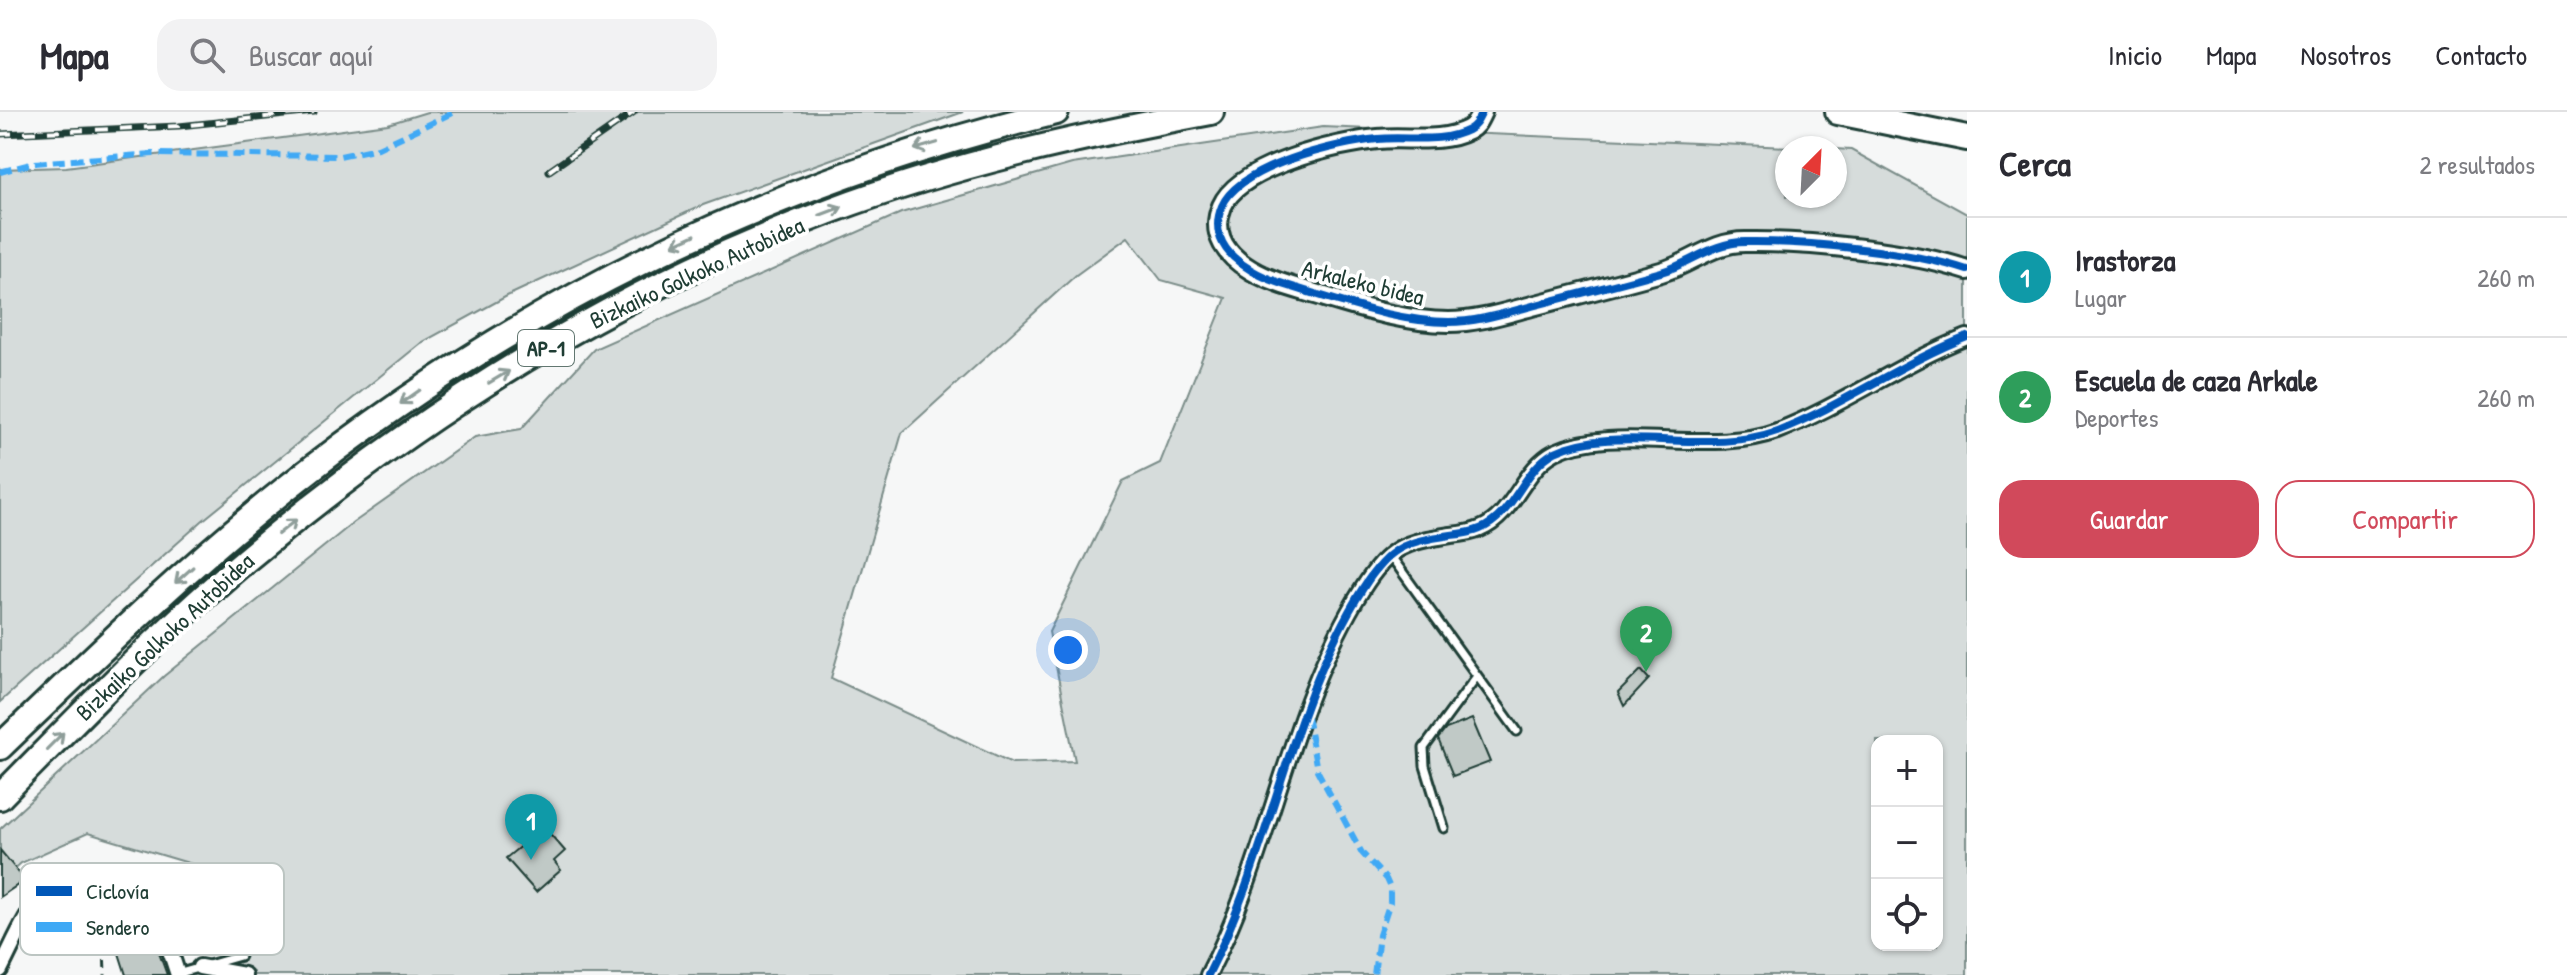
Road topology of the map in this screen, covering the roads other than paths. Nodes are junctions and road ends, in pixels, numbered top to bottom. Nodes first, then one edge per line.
1 (1056, 112) edge
2 (1211, 112) edge
3 (1482, 112) edge
4 (1838, 112) edge
5 (1967, 138) edge
6 (1967, 270) edge
7 (1967, 337) edge
8 (1389, 553) junction
9 (1477, 676) junction
10 (1517, 731) dead end
11 (0, 747) edge
12 (0, 797) edge
13 (1444, 828) dead end
14 (20, 932) edge
15 (170, 955) edge
16 (240, 955) edge
17 (200, 967) junction
18 (0, 970) edge
19 (177, 974) edge
20 (244, 975) edge
21 (1208, 975) edge

1 -> 11 highway, Bizkaiko Golkoko Autobidea / AP-1
12 -> 2 highway, Bizkaiko Golkoko Autobidea / AP-1
3 - 6 street, Arkaleko bidea
4 - 5 highway
7 - 8 street
8 - 9 lane
8 - 21 street
9 - 10 lane
9 - 13 lane
14 - 18 street
15 - 19 street
16 - 17 lane
17 - 19 lane
17 - 20 street

